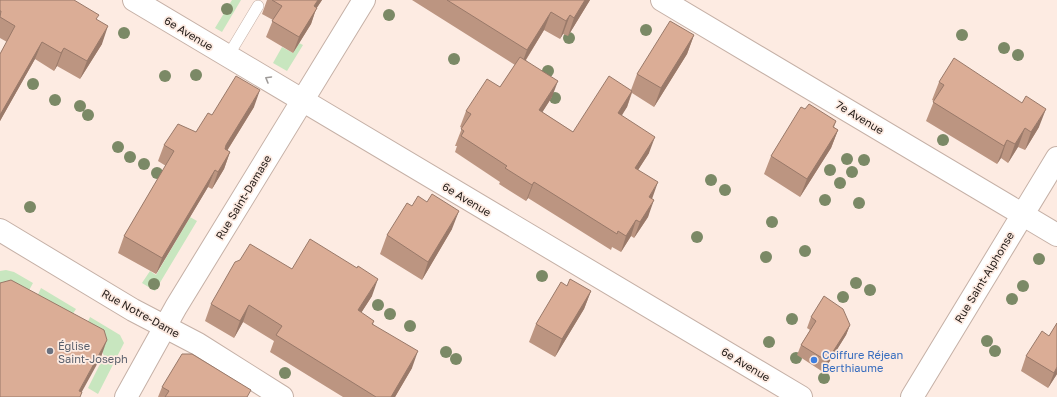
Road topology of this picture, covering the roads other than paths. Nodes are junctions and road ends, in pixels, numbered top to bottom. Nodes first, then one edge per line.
1 (134, 0) edge
2 (364, 0) edge
3 (662, 0) edge
4 (258, 6) dead end
5 (228, 56) junction
6 (301, 100) junction
7 (1057, 158) edge
8 (1022, 214) junction
9 (0, 230) edge
10 (1057, 235) edge
11 (164, 327) junction
12 (126, 397) edge
13 (282, 397) edge
14 (801, 397) edge
15 (912, 397) edge

1 - 5 street, 6e Avenue
2 - 6 street, Rue Saint-Damase
3 - 8 street, 7e Avenue
4 - 5 lane
6 -> 5 street, 6e Avenue
6 - 11 street, Rue Saint-Damase
6 - 14 street, 6e Avenue
7 - 8 street, Rue Saint-Alphonse
8 - 10 street, 7e Avenue
8 - 15 street, Rue Saint-Alphonse
9 - 11 street, Rue Notre-Dame
11 - 12 street, Rue Saint-Damase
11 - 13 street, Rue Notre-Dame

